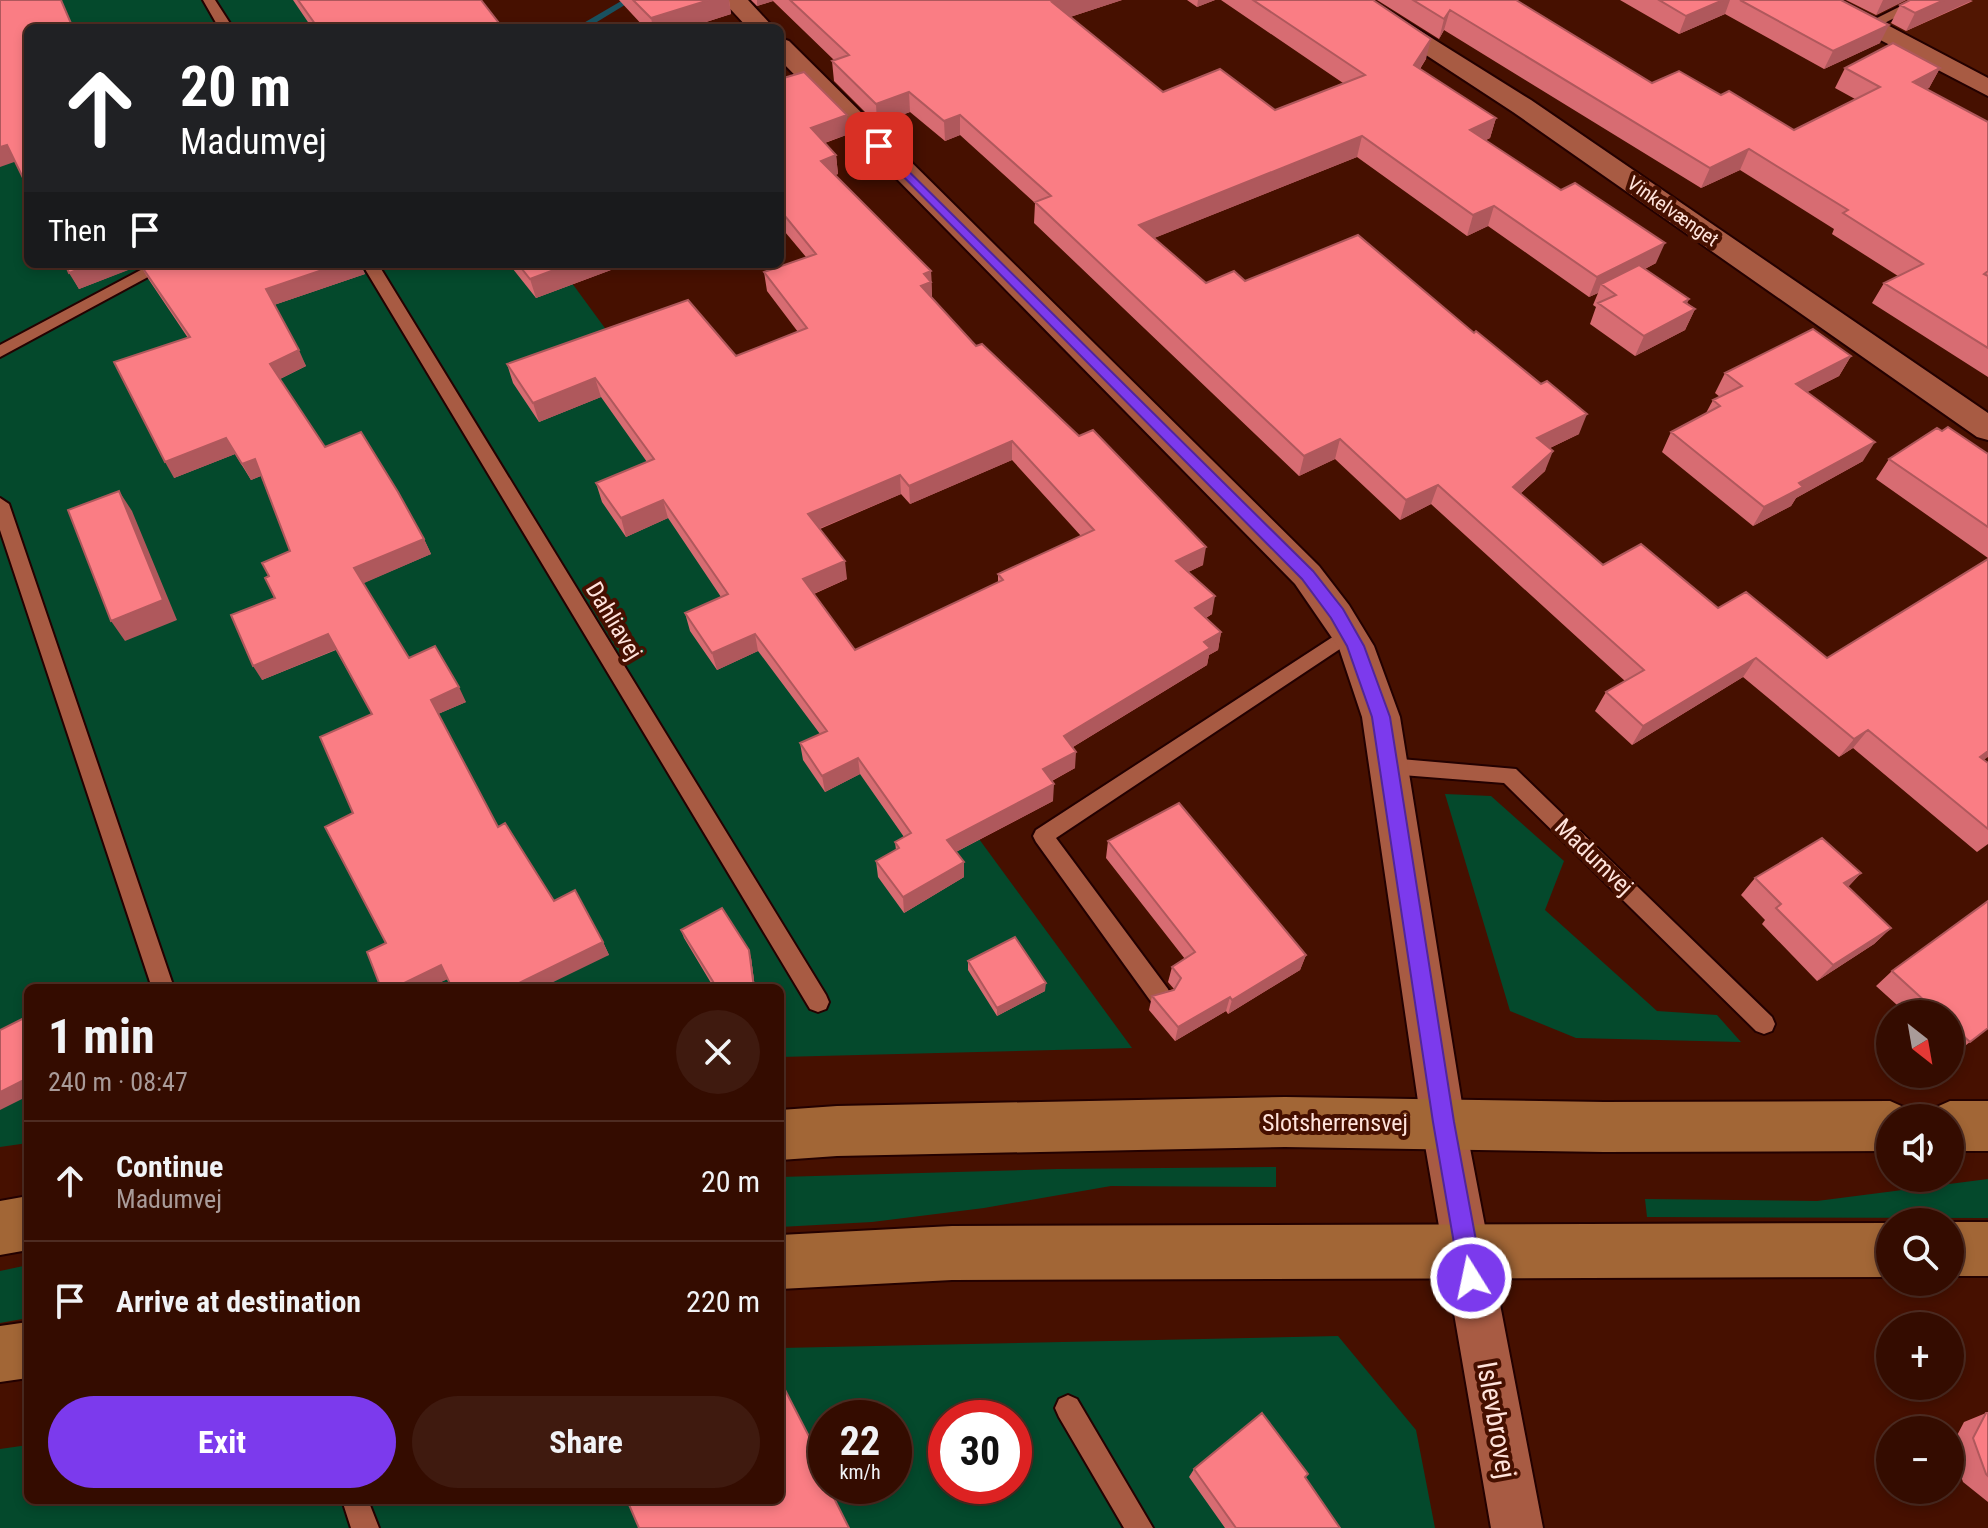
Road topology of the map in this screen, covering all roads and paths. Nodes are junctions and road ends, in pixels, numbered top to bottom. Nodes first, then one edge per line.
1 (209, 0) edge
2 (734, 0) edge
3 (1354, 0) edge
4 (1822, 0) edge
5 (1923, 0) edge
6 (224, 24) edge
7 (758, 24) edge
8 (1870, 25) junction
9 (784, 50) edge
10 (1988, 88) edge
11 (157, 268) edge
12 (372, 268) edge
13 (0, 352) edge
14 (1988, 429) edge
15 (0, 504) edge
16 (1348, 634) junction
17 (1389, 766) junction
18 (162, 984) edge
19 (1160, 996) edge
20 (818, 1002) dead end
21 (1764, 1024) dead end
22 (1443, 1122) junction
23 (1876, 1126) edge
24 (1964, 1126) edge
25 (1988, 1126) edge
26 (784, 1135) edge
27 (24, 1224) edge
28 (0, 1228) edge
29 (1964, 1249) edge
30 (1988, 1249) edge
31 (1876, 1250) edge
32 (1466, 1251) junction
33 (784, 1262) edge
34 (24, 1351) edge
35 (0, 1354) edge
36 (1068, 1408) dead end
37 (356, 1504) edge
38 (365, 1528) edge
39 (1139, 1528) edge
40 (1517, 1528) edge

1 - 6 lane
2 - 7 street
3 - 14 street, Vinkelvænget
4 - 8 street
5 - 8 lane
8 - 10 street
9 - 16 street
11 - 13 lane
12 - 20 lane, Dahliavej
15 - 18 lane
16 - 17 street
16 - 19 lane
17 - 21 lane, Madumvej
17 - 22 street
22 - 23 street, Slotsherrensvej
22 - 26 street, Slotsherrensvej
22 - 32 street, Islevbrovej
24 - 25 street
27 - 28 street
29 - 30 street
31 - 32 street
32 - 33 street
32 - 40 street, Islevbrovej
34 - 35 street
36 - 39 lane
37 - 38 lane

